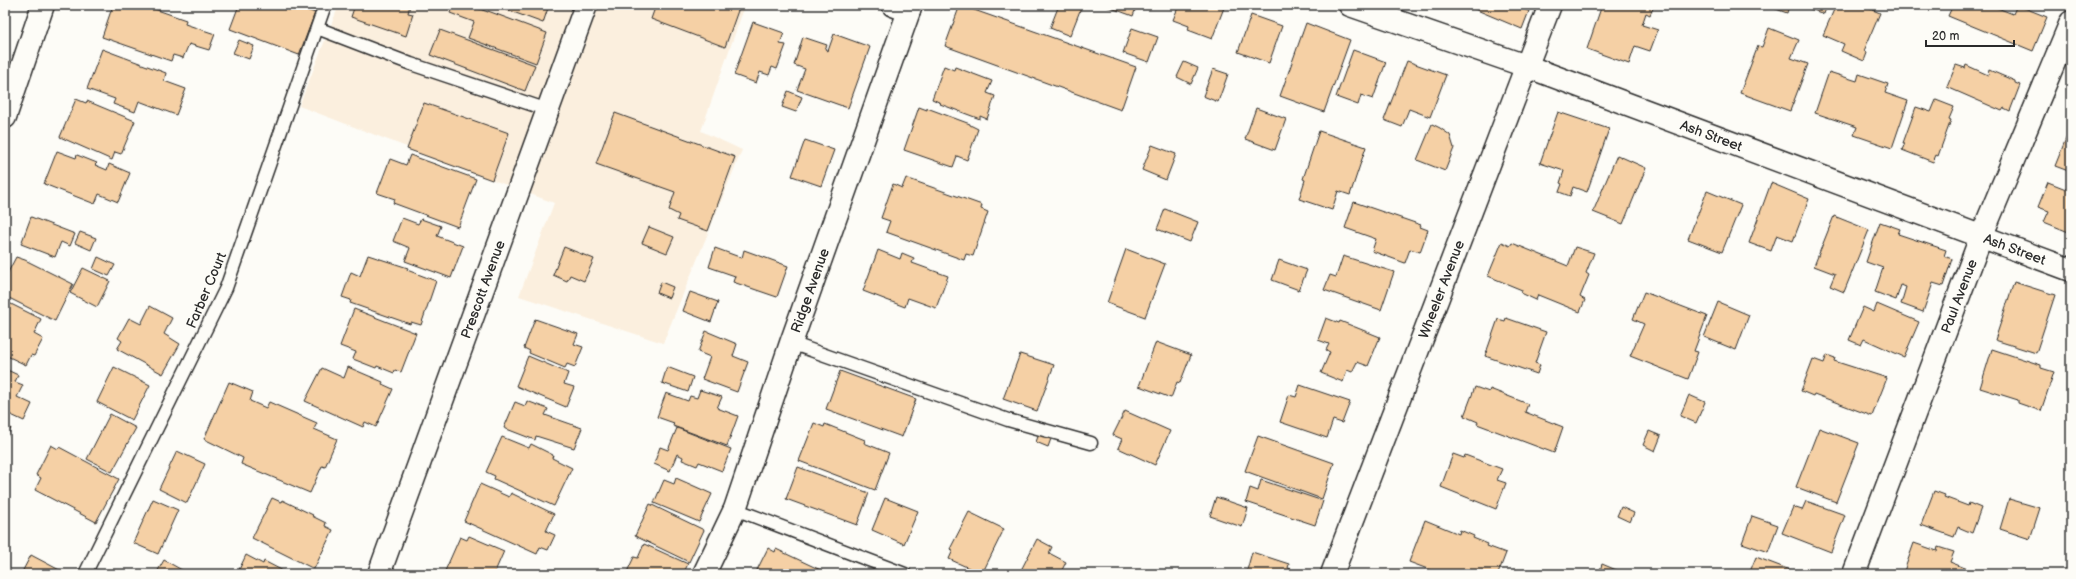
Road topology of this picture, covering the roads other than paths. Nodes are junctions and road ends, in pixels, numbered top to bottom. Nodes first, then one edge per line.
1 (43, 5) edge
2 (325, 5) edge
3 (586, 5) edge
4 (1350, 5) edge
5 (1550, 5) edge
6 (904, 7) edge
7 (2071, 22) edge
8 (317, 28) junction
9 (1526, 66) junction
10 (548, 110) junction
11 (5, 117) edge
12 (1981, 237) junction
13 (2071, 270) edge
14 (791, 343) junction
15 (1091, 443) dead end
16 (735, 509) junction
17 (85, 574) edge
18 (379, 574) edge
19 (704, 574) edge
20 (905, 574) edge
21 (1332, 574) edge
22 (1854, 574) edge

1 - 11 street
2 - 8 lane, Farber Court
3 - 10 street, Prescott Avenue
4 - 9 street, Ash Street
5 - 9 street, Wheeler Avenue
6 - 14 street, Ridge Avenue
7 - 12 street, Paul Avenue
8 - 10 lane
8 - 17 lane, Farber Court
9 - 12 street, Ash Street
9 - 21 street, Wheeler Avenue
10 - 18 street, Prescott Avenue
12 - 13 street, Ash Street
12 - 22 street, Paul Avenue
14 - 15 lane
14 - 16 street, Ridge Avenue
16 - 19 street, Ridge Avenue
16 - 20 lane

